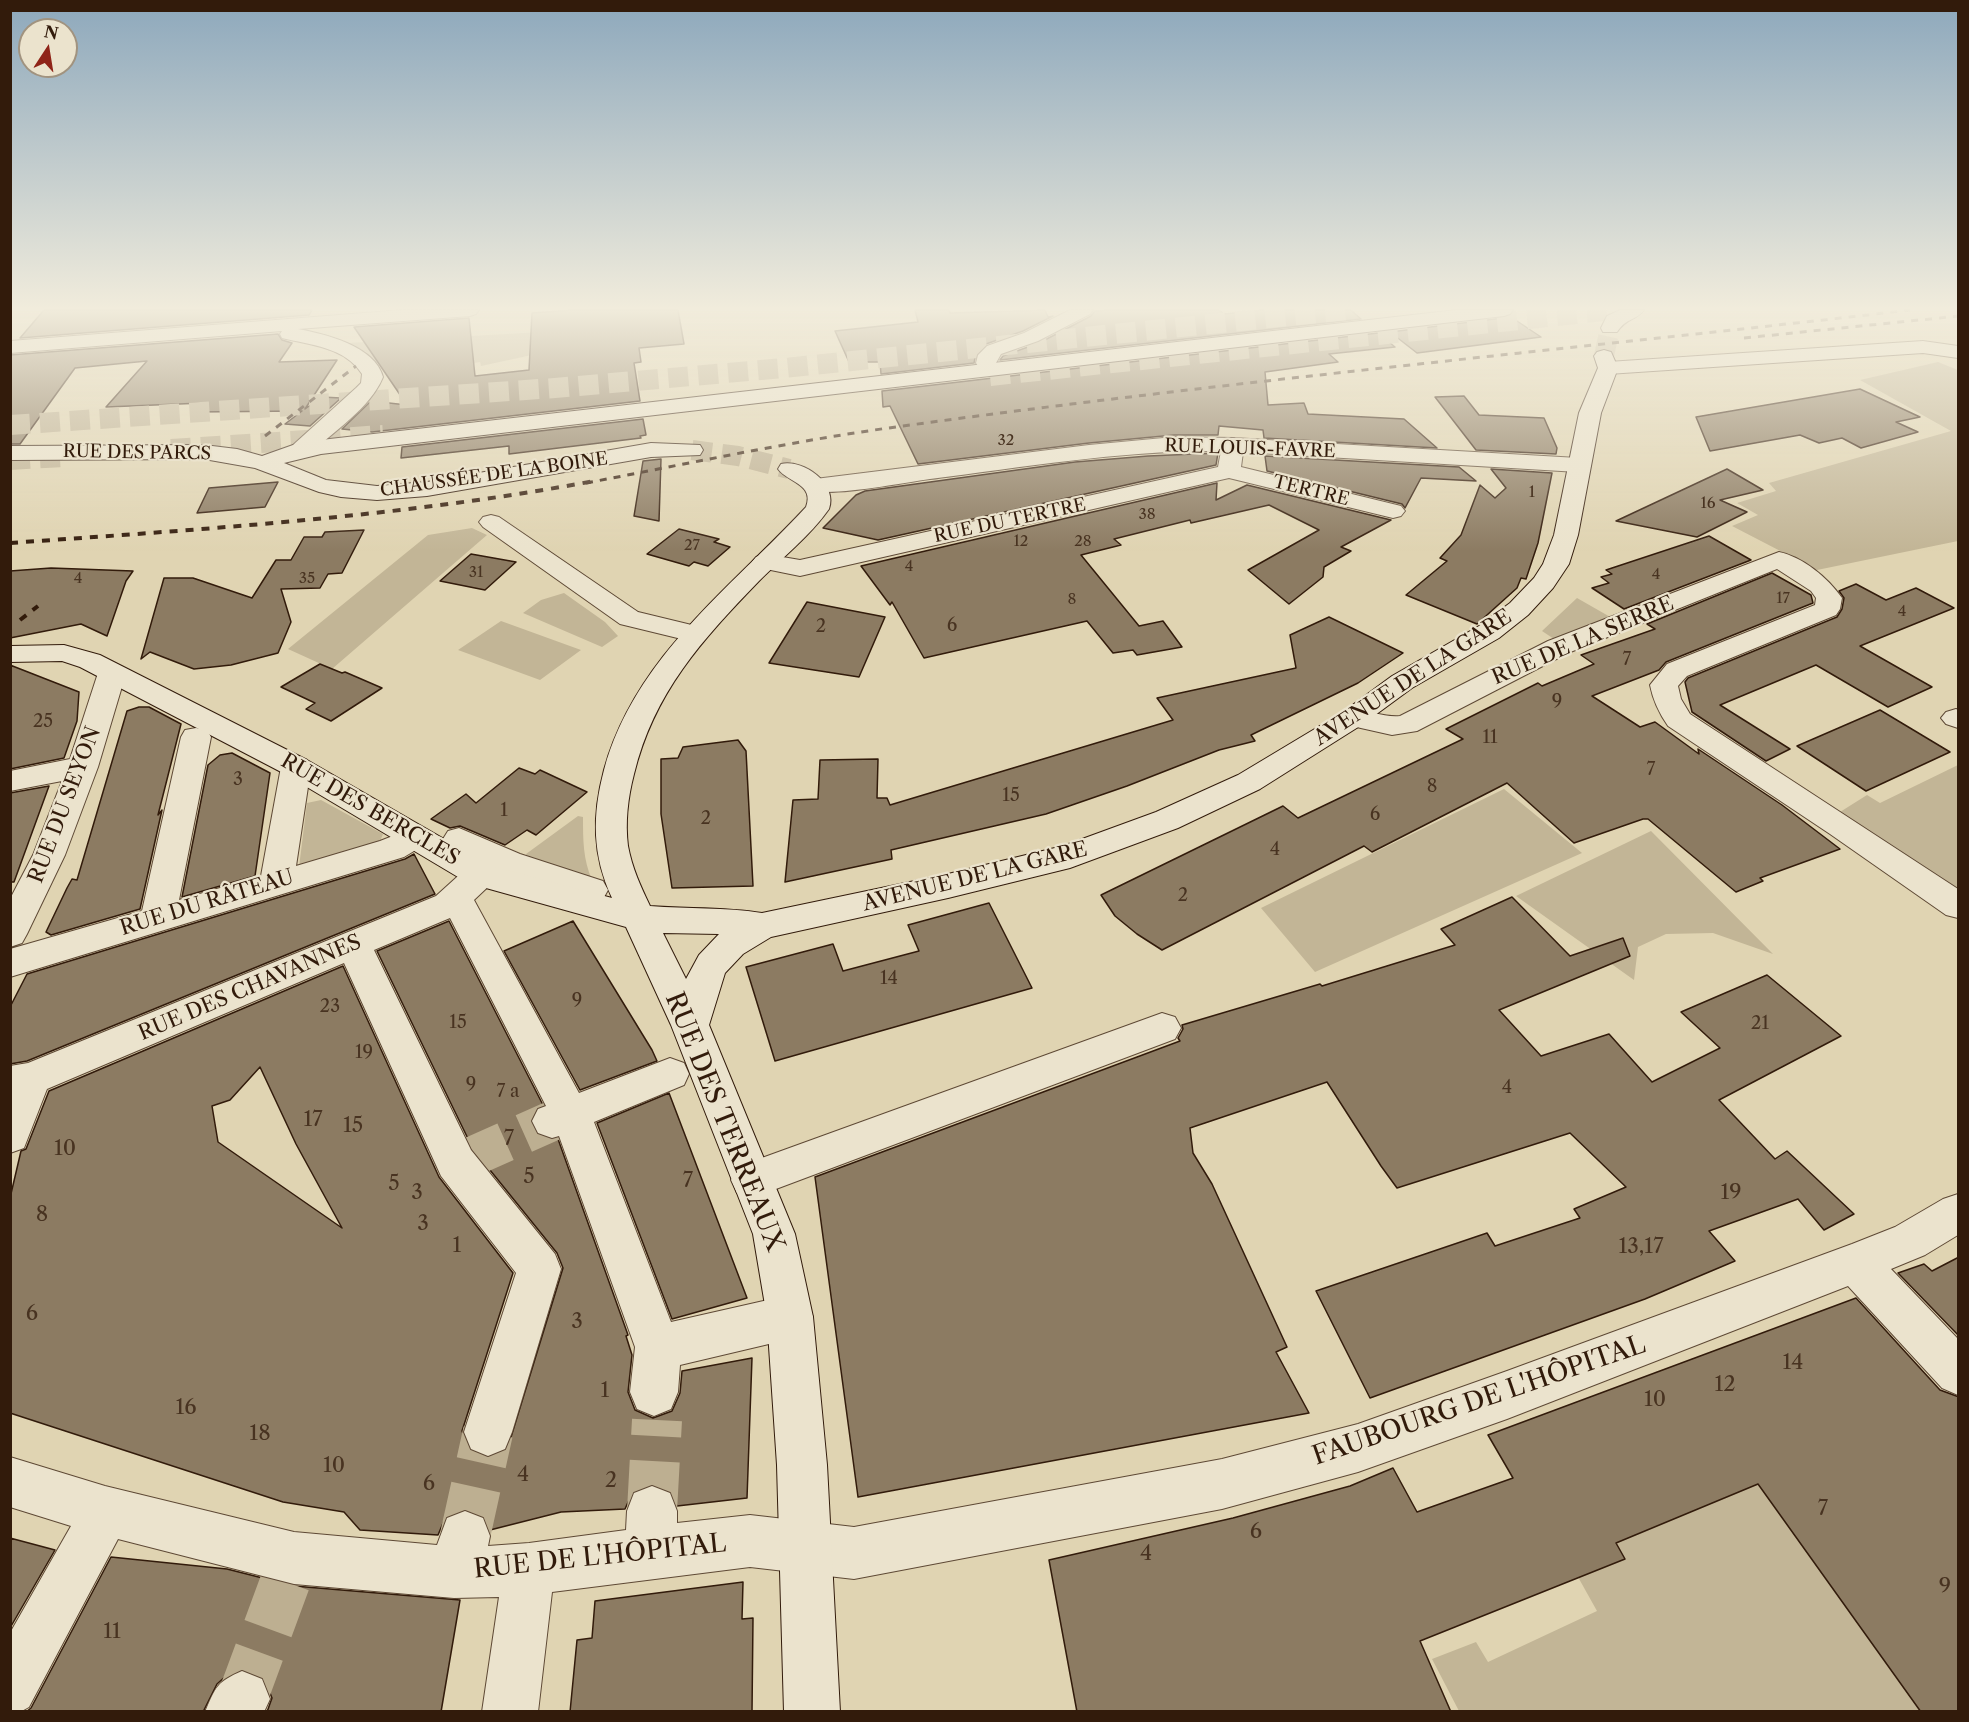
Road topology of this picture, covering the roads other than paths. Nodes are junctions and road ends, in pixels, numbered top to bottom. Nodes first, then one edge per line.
1 (366, 390) edge
2 (818, 390) edge
3 (1597, 390) tunnel mouth
4 (1233, 445) junction
5 (301, 450) junction
6 (692, 450) tunnel mouth
7 (10, 453) edge
8 (263, 463) junction
9 (1578, 465) junction
10 (789, 468) tunnel mouth
11 (1229, 471) junction
12 (815, 485) junction
13 (1393, 511) dead end
14 (491, 522) dead end
15 (765, 562) junction
16 (694, 634) junction
17 (10, 654) edge
18 (112, 673) junction
19 (1353, 718) junction
20 (199, 753) dead end
21 (296, 766) junction
22 (83, 767) junction
23 (10, 781) edge
24 (459, 839) dead end
25 (398, 846) dead end
26 (480, 874) junction
27 (276, 883) junction
28 (591, 890) dead end
29 (1959, 906) edge
30 (462, 909) dead end
31 (158, 918) junction
32 (639, 918) junction
33 (762, 926) junction
34 (10, 934) edge
35 (354, 945) junction
36 (10, 963) edge
37 (690, 1025) junction
38 (1162, 1028) dead end
39 (670, 1074) dead end
40 (21, 1080) edge
41 (561, 1118) junction
42 (10, 1136) edge
43 (752, 1180) junction
44 (1959, 1213) edge
45 (1855, 1263) junction
46 (790, 1317) junction
47 (658, 1347) junction
48 (1959, 1372) edge
49 (654, 1392) tunnel mouth
50 (488, 1431) tunnel mouth
51 (10, 1482) edge
52 (105, 1511) junction
53 (804, 1547) junction
54 (529, 1569) junction
55 (10, 1688) edge
56 (510, 1712) edge
57 (812, 1712) edge

1 - 5 street
2 - 5 street
3 - 9 street, AVENUE DE LA GARE
4 - 9 street, RUE LOUIS-FAVRE
4 - 11 street
4 - 12 street, RUE LOUIS-FAVRE
5 - 8 street
6 - 8 street, CHAUSSÉE DE LA BOINE
7 - 8 street, RUE DES PARCS
9 - 19 street, AVENUE DE LA GARE
10 - 12 street
11 - 13 street, TERTRE
11 - 15 street, RUE DU TERTRE
12 - 15 street
14 - 16 street
15 - 16 street
16 - 32 street
17 - 18 street, RUE DES BERCLES
18 - 21 street, RUE DES BERCLES
18 - 22 street, RUE DU SEYON
19 - 29 street, RUE DE LA SERRE
19 - 33 street, AVENUE DE LA GARE
20 - 31 street
21 - 26 street, RUE DES BERCLES
21 - 27 street
22 - 23 street
22 - 34 street, RUE DU SEYON
24 - 28 street, RUE DES BERCLES
25 - 27 street, RUE DU RÂTEAU
26 - 32 street, RUE DES BERCLES
26 - 35 street, RUE DES CHAVANNES
27 - 31 street, RUE DU RÂTEAU
30 - 41 street
31 - 36 street, RUE DU RÂTEAU
32 - 33 street, AVENUE DE LA GARE
32 - 37 street, RUE DES TERREAUX
33 - 37 street, AVENUE DE LA GARE
35 - 40 street, RUE DES CHAVANNES
35 - 50 street
37 - 43 street, RUE DES TERREAUX
38 - 43 street
39 - 41 street
40 - 42 street
41 - 47 street
43 - 46 street, RUE DES TERREAUX
44 - 45 street, FAUBOURG DE L'HÔPITAL
45 - 48 street
45 - 53 street, FAUBOURG DE L'HÔPITAL
46 - 47 street
46 - 53 street, RUE DES TERREAUX
47 - 49 street
51 - 52 street, RUE DE L'HÔPITAL
52 - 54 street, RUE DE L'HÔPITAL
52 - 55 street
53 - 54 street, RUE DE L'HÔPITAL
53 - 57 street, RUE DES TERREAUX
54 - 56 street

